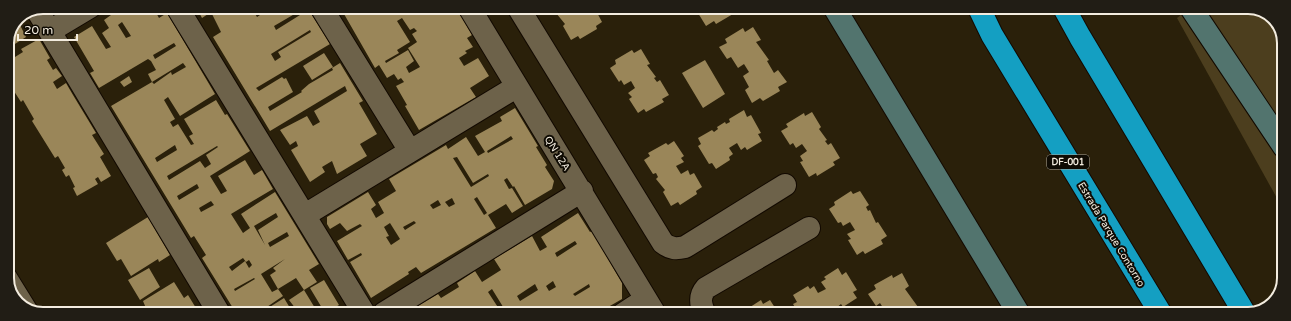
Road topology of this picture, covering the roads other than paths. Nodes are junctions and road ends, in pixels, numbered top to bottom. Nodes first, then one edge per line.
1 (78, 14) edge
2 (181, 14) edge
3 (325, 14) edge
4 (473, 14) edge
5 (522, 14) edge
6 (838, 14) edge
7 (982, 14) edge
8 (1067, 14) edge
9 (1195, 14) edge
10 (40, 15) edge
11 (50, 31) junction
12 (516, 87) junction
13 (1277, 137) edge
14 (410, 151) junction
15 (785, 185) dead end
16 (582, 191) junction
17 (305, 215) junction
18 (809, 228) dead end
19 (14, 281) edge
20 (27, 302) edge
21 (651, 306) edge
22 (215, 307) edge
23 (360, 307) edge
24 (395, 307) edge
25 (702, 307) edge
26 (1015, 307) edge
27 (1157, 307) edge
28 (1241, 307) edge

1 - 11 street
2 - 17 street
3 - 14 street
4 - 12 street, QN 12A
5 - 15 street
6 - 26 main road
7 - 27 highway, Estrada Parque Contorno / DF-001
8 - 28 highway
9 - 13 main road
10 - 11 street
11 - 22 street
12 - 14 street
12 - 16 street, QN 12A
14 - 17 street
16 - 21 street, QN 12A
16 - 24 street
17 - 23 street
18 - 25 street
19 - 20 lane

